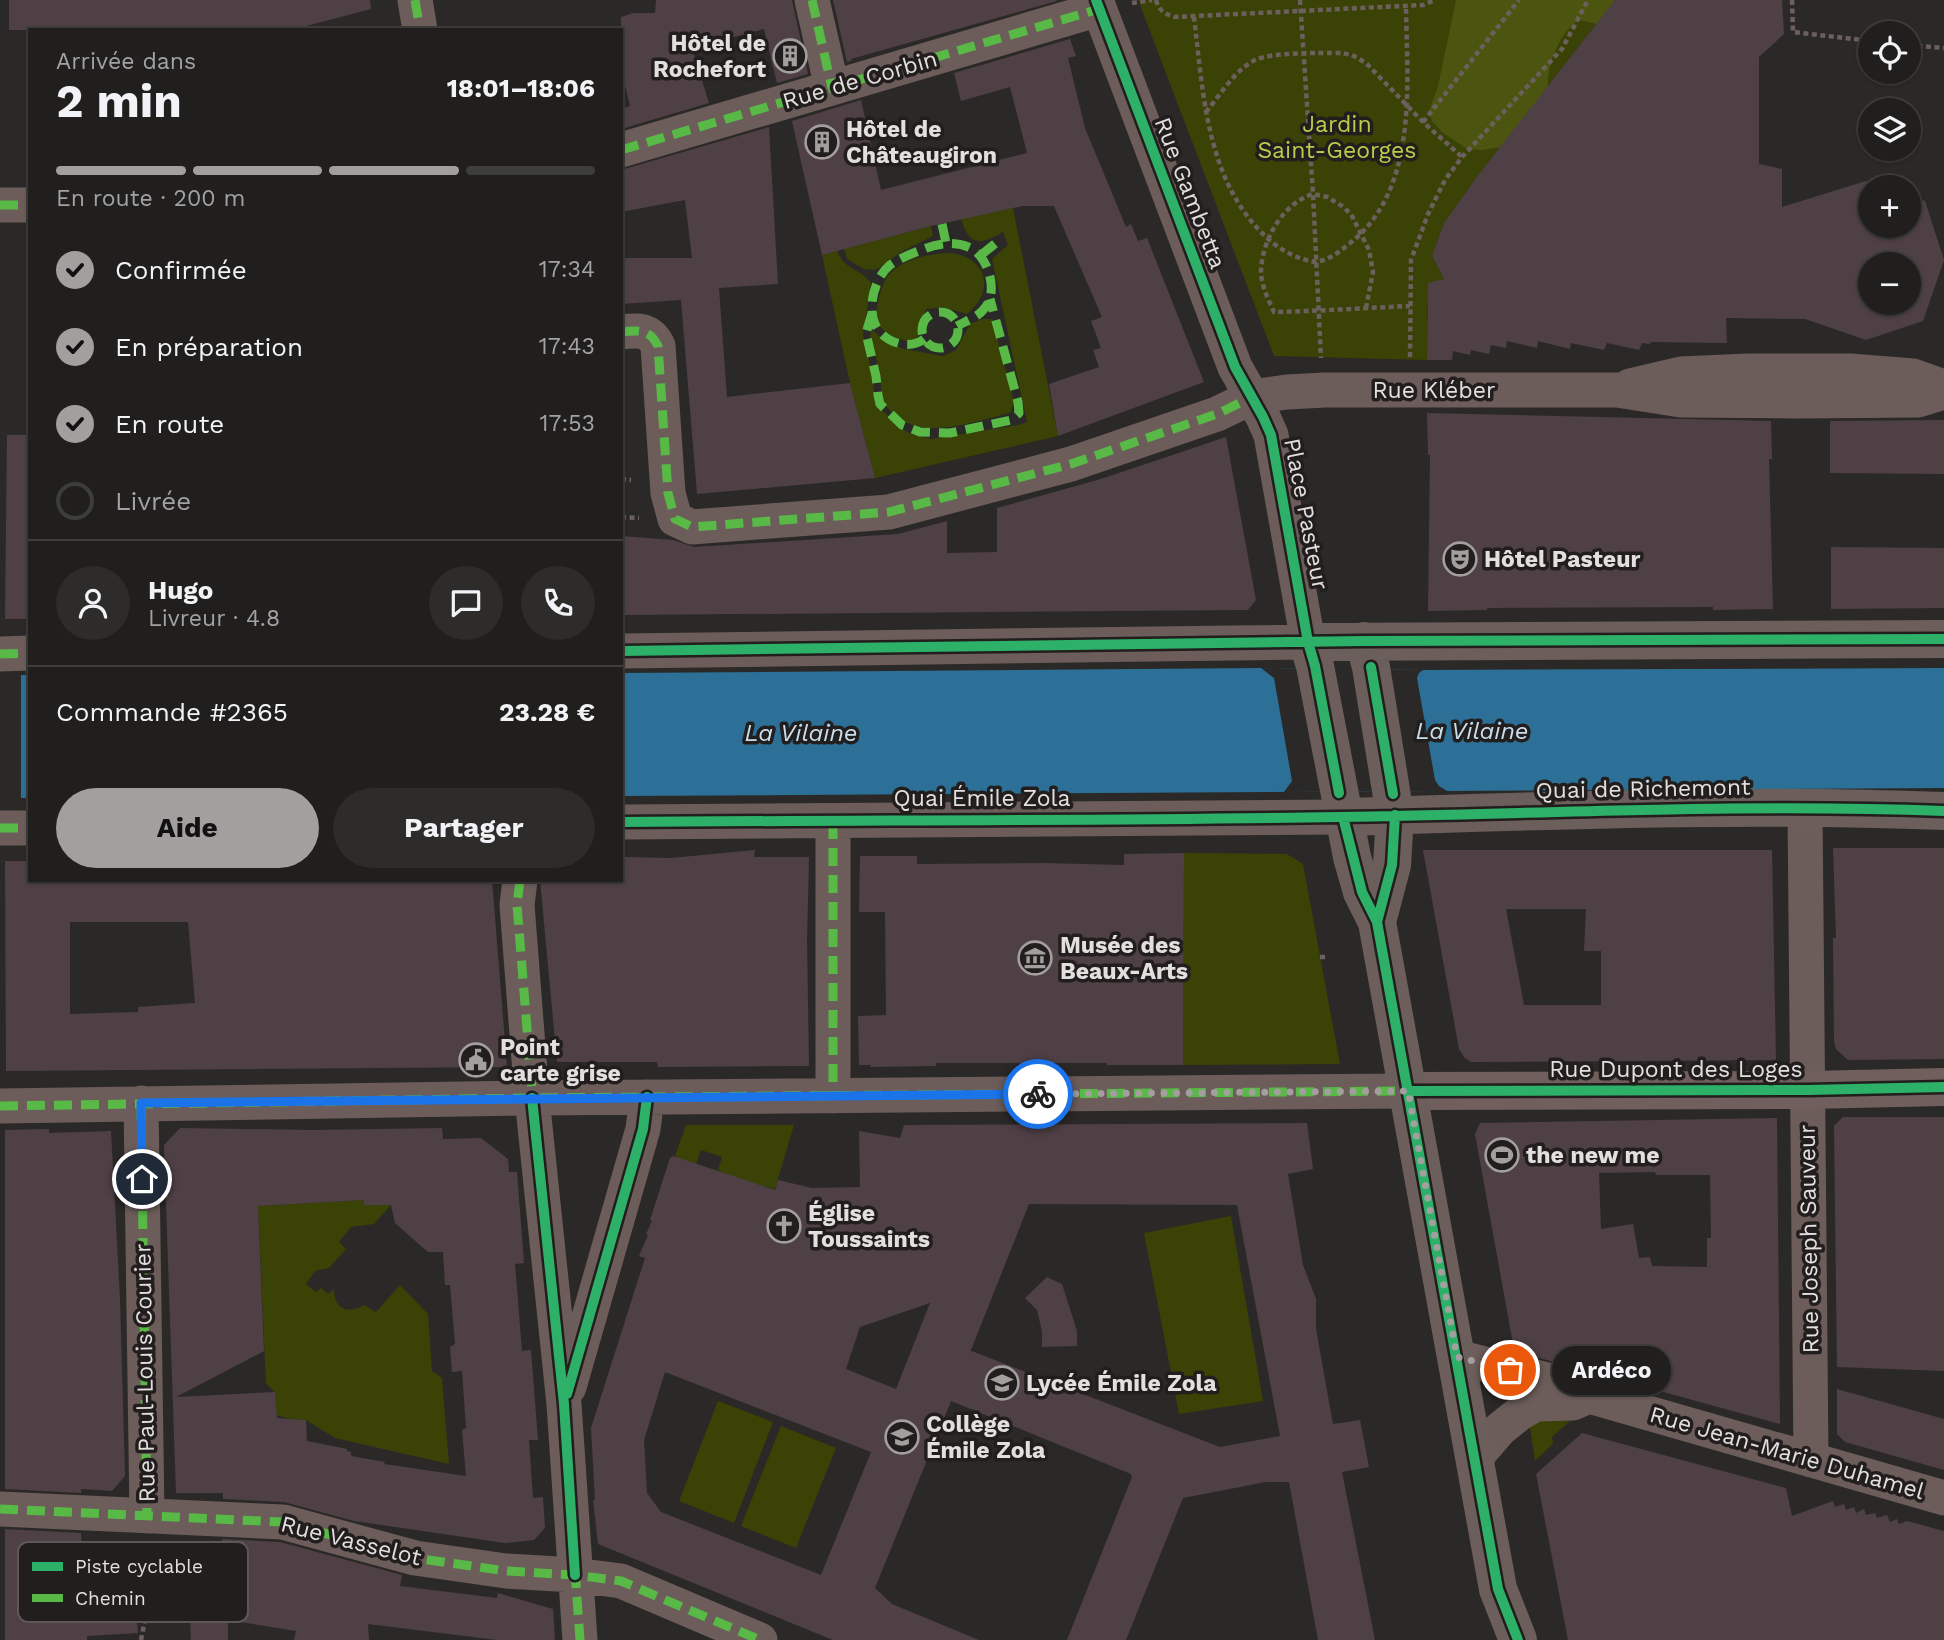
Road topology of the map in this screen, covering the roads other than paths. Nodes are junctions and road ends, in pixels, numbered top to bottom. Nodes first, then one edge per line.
1 (415, 0) edge
2 (812, 0) edge
3 (1098, 5) edge
4 (420, 28) edge
5 (832, 88) junction
6 (623, 149) edge
7 (0, 205) edge
8 (28, 205) edge
9 (623, 332) edge
10 (1944, 390) edge
11 (1252, 397) junction
12 (1944, 639) edge
13 (623, 651) edge
14 (28, 653) edge
15 (0, 654) edge
16 (1311, 654) junction
17 (1367, 654) junction
18 (1341, 805) junction
19 (1394, 805) junction
20 (1805, 808) junction
21 (1944, 811) edge
22 (833, 821) junction
23 (623, 822) edge
24 (0, 828) edge
25 (28, 828) edge
26 (519, 892) edge
27 (1377, 922) junction
28 (1944, 1087) edge
29 (1808, 1090) junction
30 (1408, 1091) junction
31 (833, 1096) junction
32 (647, 1097) junction
33 (532, 1098) junction
34 (141, 1103) junction
35 (0, 1106) edge
36 (1457, 1357) junction
37 (1589, 1396) junction
38 (564, 1404) junction
39 (1475, 1458) junction
40 (1811, 1460) junction
41 (1944, 1497) edge
42 (0, 1509) edge
43 (148, 1516) junction
44 (575, 1575) junction
45 (1498, 1590) junction
46 (580, 1640) edge
47 (760, 1640) edge
48 (1495, 1640) edge
49 (1518, 1640) edge

1 - 4 street
2 - 5 street
3 - 5 street, Rue de Corbin
3 - 11 street, Rue Gambetta
5 - 6 street, Rue de Corbin
7 - 8 street
9 - 11 street, Rue Kléber
10 - 11 street, Rue Kléber
11 - 16 street, Place Pasteur
12 - 17 main road
13 - 16 street
14 - 15 street
16 - 17 main road
16 - 18 main road
17 - 19 main road
18 - 19 main road, Quai de Richemont
18 - 22 street, Quai Émile Zola
18 - 27 main road
19 - 20 main road, Quai de Richemont
19 - 27 main road
20 - 21 main road, Quai de Richemont
20 - 29 street, Rue Joseph Sauveur
22 - 23 street, Quai Émile Zola
22 - 31 street
24 - 25 street
26 - 33 street
27 - 30 main road
28 - 29 street, Rue Dupont des Loges
29 - 30 street, Rue Dupont des Loges
29 - 40 street, Rue Joseph Sauveur
30 - 31 street
30 - 36 main road
31 - 32 street
32 - 33 street
32 - 38 street
33 - 34 street
33 - 38 street
34 - 35 street
34 - 43 street, Rue Paul-Louis Courier
36 - 37 street, Rue Jean-Marie Duhamel
36 - 39 main road
37 - 39 street, Rue Jean-Marie Duhamel
37 - 40 street, Rue Jean-Marie Duhamel
38 - 44 street
39 - 45 main road
40 - 41 street, Rue Jean-Marie Duhamel
42 - 43 street, Rue Vasselot
43 - 44 street, Rue Vasselot
44 - 46 street
44 - 47 street, Rue Vasselot
45 - 48 main road
45 - 49 main road

